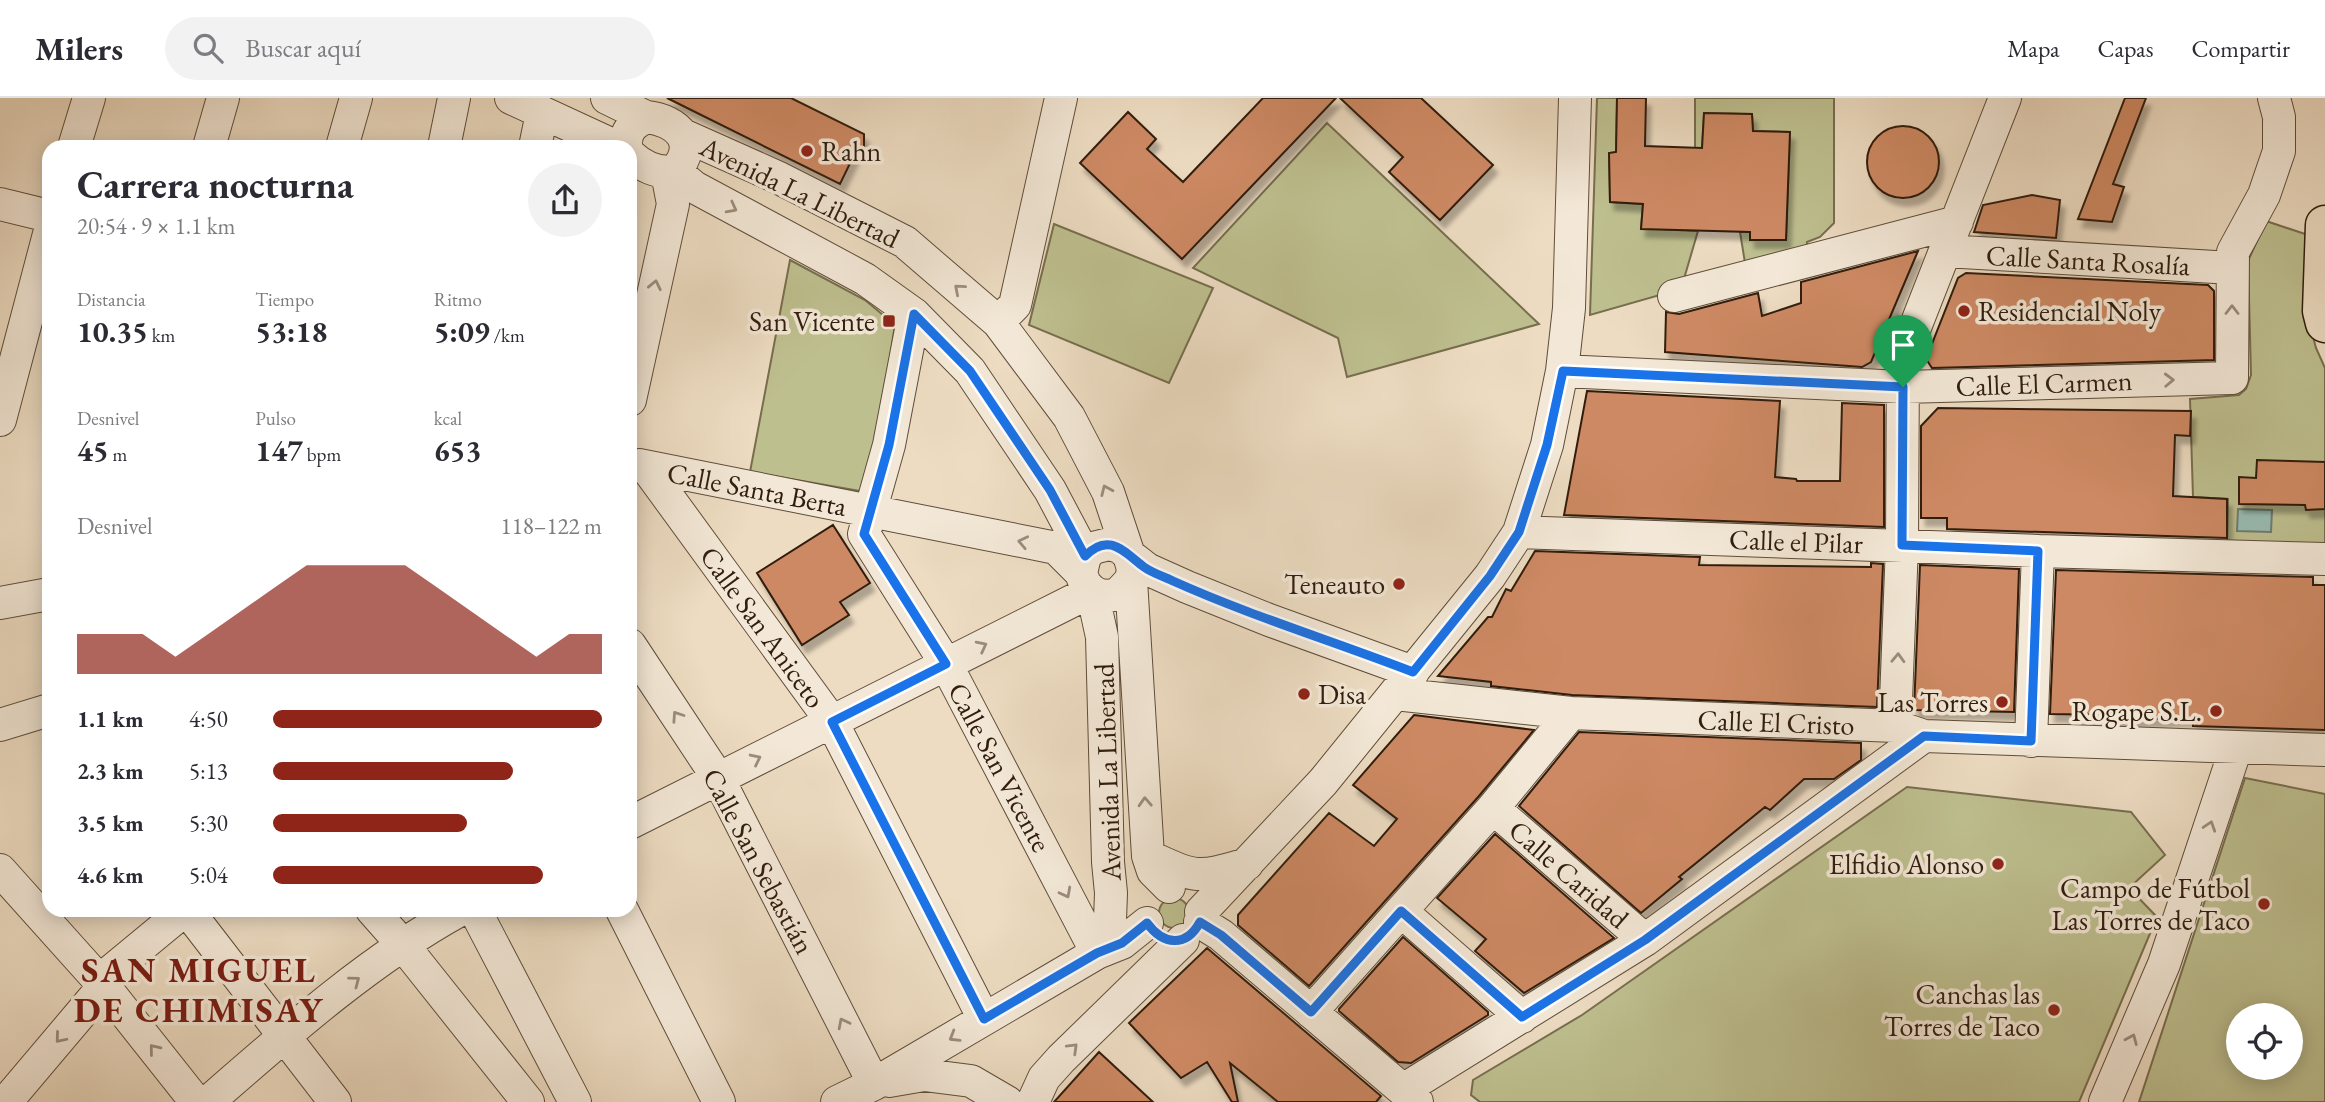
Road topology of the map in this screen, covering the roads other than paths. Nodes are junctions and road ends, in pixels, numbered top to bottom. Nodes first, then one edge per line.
1 (89, 98) edge
2 (223, 98) edge
3 (356, 98) edge
4 (454, 98) edge
5 (510, 98) edge
6 (607, 98) edge
7 (1061, 98) edge
8 (1575, 98) edge
9 (2005, 98) edge
10 (2274, 98) edge
11 (542, 113) junction
12 (646, 117) junction
13 (683, 135) junction
14 (76, 140) edge
15 (211, 140) edge
16 (344, 140) edge
17 (445, 140) edge
18 (536, 140) edge
19 (602, 140) edge
20 (627, 140) edge
21 (637, 162) edge
22 (671, 172) junction
23 (0, 204) edge
24 (42, 214) edge
25 (1957, 222) junction
26 (2325, 225) edge
27 (1945, 251) junction
28 (42, 261) edge
29 (2232, 268) junction
30 (1674, 296) dead end
31 (914, 314) junction
32 (998, 322) junction
33 (2325, 323) edge
34 (637, 368) edge
35 (1563, 371) junction
36 (1903, 387) junction
37 (0, 420) edge
38 (638, 465) edge
39 (698, 478) junction
40 (671, 498) junction
41 (869, 512) junction
42 (1519, 532) junction
43 (1902, 545) junction
44 (2038, 551) junction
45 (2325, 559) edge
46 (1130, 567) junction
47 (1086, 573) junction
48 (42, 595) edge
49 (0, 603) edge
50 (637, 656) edge
51 (946, 664) junction
52 (1404, 683) junction
53 (1571, 713) junction
54 (42, 719) edge
55 (832, 722) junction
56 (0, 725) edge
57 (1910, 731) junction
58 (2031, 741) junction
59 (2236, 748) junction
60 (2325, 750) edge
61 (718, 778) junction
62 (1493, 808) junction
63 (637, 819) edge
64 (1148, 856) junction
65 (1108, 862) junction
66 (1248, 864) junction
67 (0, 870) edge
68 (1189, 911) junction
69 (1401, 911) junction
70 (177, 917) edge
71 (194, 917) edge
72 (378, 917) edge
73 (448, 917) edge
74 (479, 917) edge
75 (626, 917) edge
76 (1147, 919) junction
77 (1645, 940) junction
78 (403, 944) junction
79 (1097, 953) junction
80 (101, 984) junction
81 (1311, 1012) junction
82 (1522, 1017) junction
83 (984, 1019) junction
84 (283, 1037) junction
85 (866, 1093) edge
86 (1410, 1096) edge
87 (6, 1102) edge
88 (196, 1102) edge
89 (208, 1102) edge
90 (335, 1102) edge
91 (528, 1102) edge
92 (575, 1102) edge
93 (719, 1102) edge
94 (837, 1102) edge
95 (1007, 1102) edge
96 (1033, 1102) edge
97 (2105, 1102) edge

1 - 14 street
2 - 15 street
3 - 16 street
4 - 17 street
5 - 11 street
6 - 12 street
7 - 32 street
8 - 35 street
9 - 25 street
10 - 29 street
11 - 18 street
11 - 19 street
12 - 13 street, Avenida La Libertad
12 - 20 street
13 - 22 street
32 -> 13 street, Avenida La Libertad
21 - 22 street, Avenida La Libertad
22 -> 31 street, Avenida La Libertad
34 -> 22 street
23 - 24 street
25 - 27 street
25 - 30 street
26 - 33 highway
27 - 29 street, Calle Santa Rosalía
27 - 36 street
28 - 37 street
36 -> 29 street, Calle El Carmen
31 - 41 street, Calle San Vicente
31 - 47 street, Avenida La Libertad
46 -> 32 street, Avenida La Libertad
35 - 36 street, Calle El Carmen
35 - 42 street
36 - 43 street
38 - 39 street, Calle Santa Berta
38 - 40 street, Calle San Aniceto
39 - 40 street
39 - 41 street, Calle Santa Berta
40 - 55 street, Calle San Aniceto
47 -> 41 street, Calle Santa Berta
41 - 51 street, Calle San Vicente
42 - 43 street, Calle el Pilar
42 - 52 street
43 - 44 street, Calle el Pilar
57 -> 43 street
44 - 45 street, Calle el Pilar
44 - 58 street
46 - 47 street
46 - 47 street
46 - 52 street, Calle El Cristo
64 -> 46 street, Avenida La Libertad
51 -> 47 street
47 - 65 street, Avenida La Libertad
48 - 49 street
61 -> 50 street, Calle San Sebastián
51 - 55 street
51 -> 79 street, Calle San Vicente
52 - 53 street, Calle El Cristo
52 - 66 street
53 - 57 street, Calle El Cristo
53 - 62 street
54 - 56 street
61 -> 55 street
55 - 83 street, Calle San Aniceto
57 - 58 street, Calle El Cristo
57 - 77 street
58 - 59 street, Calle El Cristo
59 - 60 street, Calle El Cristo
97 -> 59 street
61 - 63 street
85 -> 61 street, Calle San Sebastián
62 - 69 street
62 - 77 street, Calle Caridad
64 - 66 street
64 - 68 street, Avenida La Libertad
65 - 76 street
65 - 79 street, Avenida La Libertad
66 - 68 street
67 - 80 street
68 - 76 street
68 - 76 street
68 - 81 street
96 -> 68 street
69 - 81 street
69 - 82 street
70 - 80 street
71 - 84 street
72 - 78 street
73 - 78 street
74 - 92 street
75 - 93 street
76 - 79 street
77 - 82 street
84 -> 78 street
78 - 91 street
79 - 83 street
80 -> 87 street
88 -> 80 street
81 - 86 street
82 - 86 street
83 -> 85 street
84 - 89 street
84 - 90 street
85 - 94 street
85 - 95 street

